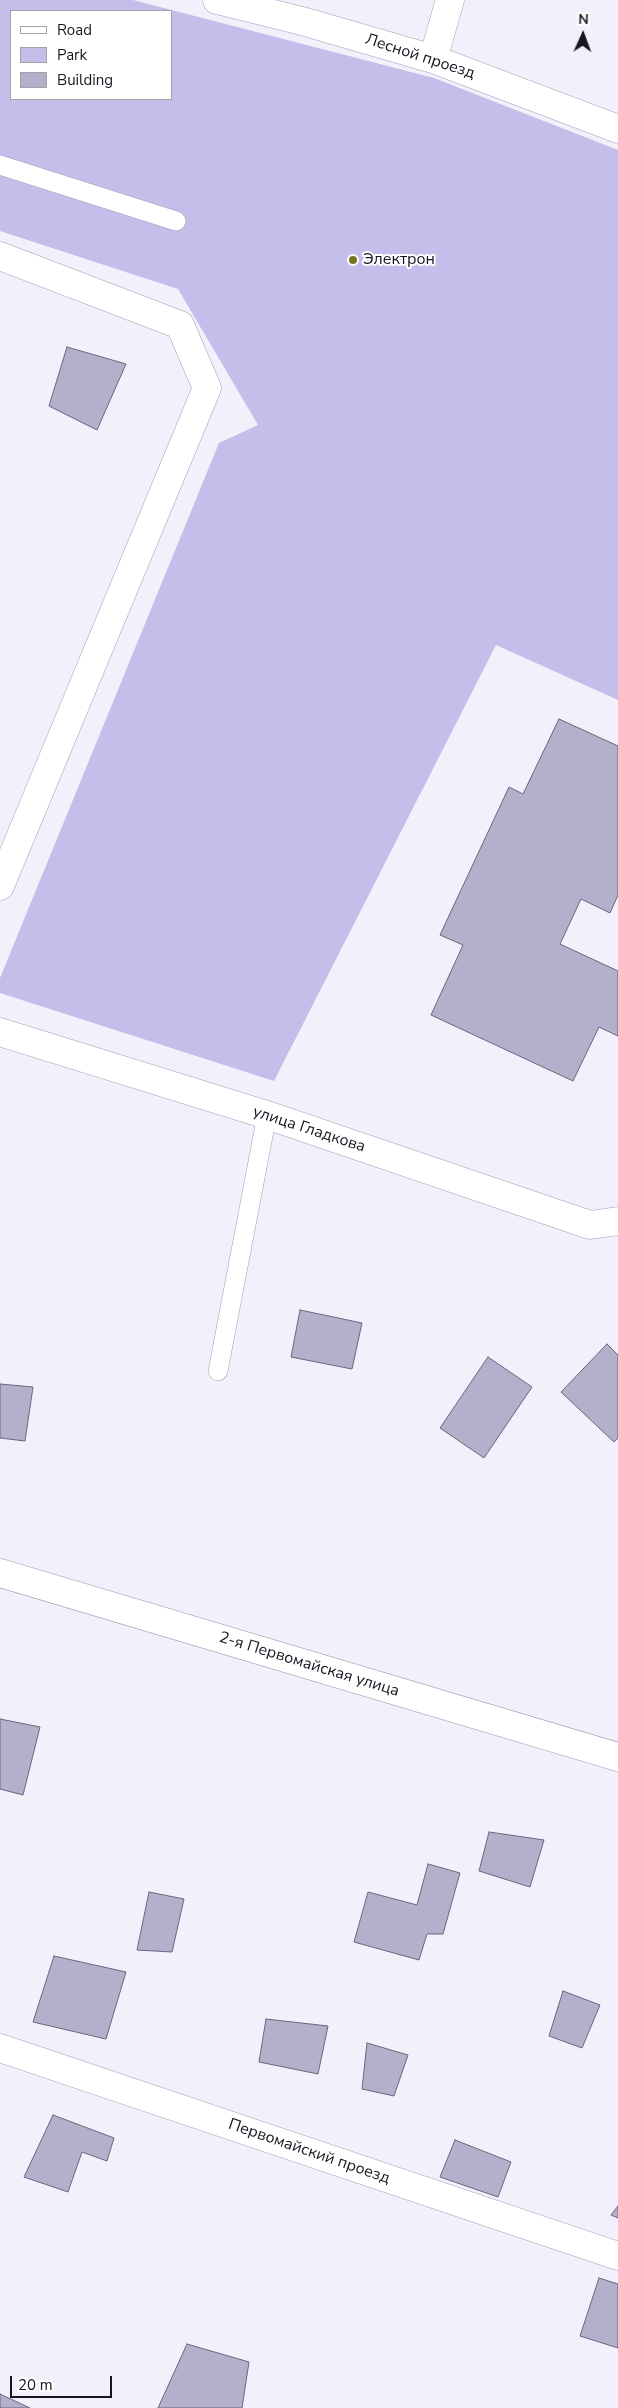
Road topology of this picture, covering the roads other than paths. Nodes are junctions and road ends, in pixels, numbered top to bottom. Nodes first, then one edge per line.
1 (216, 0) edge
2 (450, 0) edge
3 (433, 59) junction
4 (618, 129) edge
5 (0, 165) edge
6 (176, 221) dead end
7 (0, 256) edge
8 (0, 886) edge
9 (0, 1032) edge
10 (267, 1116) junction
11 (618, 1221) edge
12 (218, 1371) dead end
13 (0, 1573) edge
14 (618, 1757) edge
15 (0, 2048) edge
16 (613, 2254) edge

1 - 3 street, Лесной проезд
2 - 3 street
3 - 4 street, Лесной проезд
5 - 6 lane
7 - 8 street
9 - 10 street, улица Гладкова
10 - 11 street, улица Гладкова
10 - 12 lane
13 - 14 street, 2-я Первомайская улица
15 - 16 street, Первомайский проезд

